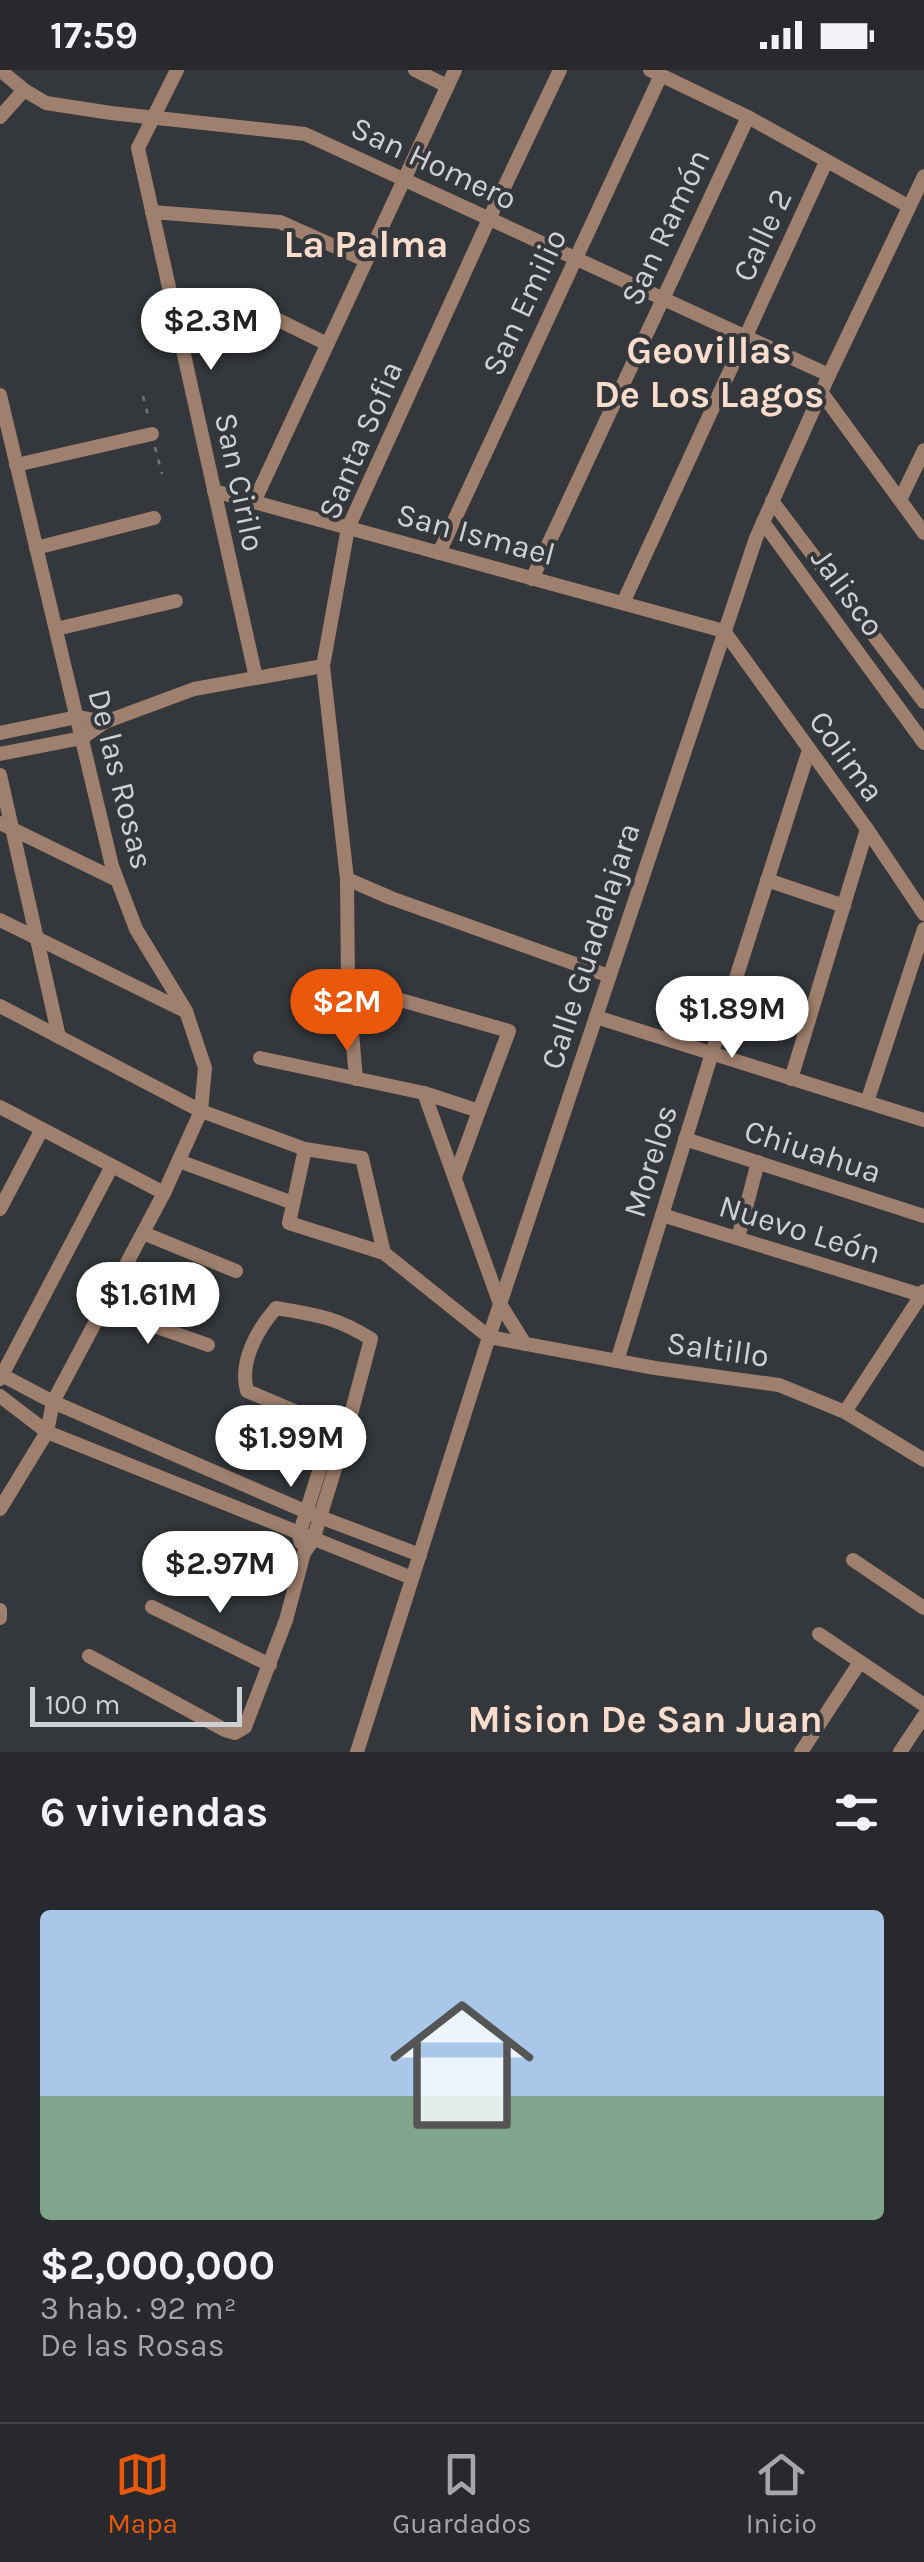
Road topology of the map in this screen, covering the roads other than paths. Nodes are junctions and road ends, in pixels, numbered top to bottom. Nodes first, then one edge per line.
1 (0, 70) edge
2 (176, 70) edge
3 (415, 70) edge
4 (454, 70) edge
5 (560, 70) edge
6 (656, 73) edge
7 (447, 86) junction
8 (24, 90) junction
9 (0, 117) edge
10 (748, 117) junction
11 (154, 118) junction
12 (826, 162) junction
13 (924, 176) edge
14 (402, 179) junction
15 (908, 206) junction
16 (152, 212) junction
17 (489, 218) junction
18 (574, 258) junction
19 (365, 260) junction
20 (662, 298) junction
21 (173, 305) junction
22 (746, 337) junction
23 (326, 344) junction
24 (829, 375) junction
25 (821, 392) junction
26 (0, 395) edge
27 (152, 434) dead end
28 (924, 450) edge
29 (10, 458) edge
30 (214, 490) junction
31 (900, 500) junction
32 (772, 501) junction
33 (254, 502) junction
34 (154, 518) dead end
35 (763, 522) junction
36 (348, 528) junction
37 (924, 533) edge
38 (36, 548) junction
39 (438, 552) junction
40 (532, 578) junction
41 (176, 601) dead end
42 (623, 603) junction
43 (56, 629) junction
44 (724, 631) junction
45 (324, 666) junction
46 (256, 678) junction
47 (924, 702) edge
48 (77, 717) junction
49 (105, 722) junction
50 (0, 733) edge
51 (82, 738) junction
52 (924, 744) edge
53 (809, 750) junction
54 (0, 754) edge
55 (0, 776) edge
56 (6, 826) edge
57 (867, 830) junction
58 (347, 879) junction
59 (117, 880) junction
60 (767, 880) junction
61 (844, 906) junction
62 (924, 914) edge
63 (0, 920) edge
64 (924, 929) edge
65 (37, 939) junction
66 (609, 976) junction
67 (348, 985) junction
68 (0, 1006) edge
69 (186, 1011) junction
70 (596, 1016) junction
71 (59, 1036) junction
72 (712, 1053) junction
73 (260, 1058) dead end
74 (791, 1078) junction
75 (356, 1079) junction
76 (424, 1094) junction
77 (867, 1102) junction
78 (0, 1107) edge
79 (478, 1110) junction
80 (201, 1111) junction
81 (924, 1120) edge
82 (42, 1129) junction
83 (685, 1139) junction
84 (306, 1149) junction
85 (179, 1160) junction
86 (758, 1162) junction
87 (112, 1166) junction
88 (454, 1177) junction
89 (164, 1193) junction
90 (292, 1203) junction
91 (0, 1209) edge
92 (662, 1214) junction
93 (924, 1216) edge
94 (142, 1233) junction
95 (738, 1238) junction
96 (384, 1253) junction
97 (236, 1271) dead end
98 (922, 1293) edge
99 (500, 1304) junction
100 (103, 1308) junction
101 (908, 1315) junction
102 (924, 1326) edge
103 (489, 1337) junction
104 (525, 1344) junction
105 (208, 1345) dead end
106 (617, 1361) junction
107 (1, 1376) edge
108 (0, 1396) edge
109 (53, 1402) junction
110 (845, 1412) junction
111 (340, 1430) junction
112 (48, 1432) junction
113 (924, 1460) edge
114 (0, 1509) edge
115 (314, 1514) junction
116 (305, 1543) junction
117 (420, 1555) junction
118 (853, 1560) dead end
119 (412, 1578) junction
120 (152, 1606) dead end
121 (924, 1608) edge
122 (0, 1610) edge
123 (0, 1618) edge
124 (818, 1634) dead end
125 (89, 1656) dead end
126 (860, 1662) junction
127 (270, 1665) junction
128 (924, 1705) edge
129 (924, 1716) edge
130 (356, 1752) edge
131 (801, 1752) edge
132 (900, 1752) edge

1 - 8 street, San Homero
2 - 11 street, San Cirilo
3 - 7 street
4 - 7 street
5 - 17 street, Santa Sofia
6 - 10 street
6 - 18 street, San Emilio
7 - 14 street
8 - 9 street
8 - 11 street, San Homero
10 - 12 street
10 - 20 street, San Ramón
11 - 14 street, San Homero
11 - 16 street, San Cirilo
12 - 15 street
12 - 22 street, Calle 2
13 - 15 street, Calle Guadalajara
14 - 17 street, San Homero
14 - 19 street
15 - 24 street, Calle Guadalajara
16 - 19 street
16 - 21 street, San Cirilo
17 - 18 street, San Homero
17 - 36 street, Santa Sofia
18 - 20 street, San Homero
18 - 39 street, San Emilio
19 - 23 street
20 - 22 street, San Homero
20 - 40 street, San Ramón
21 - 23 street
21 - 30 street, San Cirilo
22 - 24 street, San Homero
22 - 42 street, Calle 2
23 - 33 street
24 - 25 street, Calle Guadalajara
25 - 31 street
25 - 32 street, Calle Guadalajara
26 - 29 street, De las Rosas
27 - 29 street
28 - 31 street
29 - 38 street, De las Rosas
30 - 33 street, San Ismael
30 - 46 street, San Cirilo
31 - 37 street
32 - 35 street, Calle Guadalajara
32 - 47 street, Jalisco
33 - 36 street, San Ismael
34 - 38 street
35 - 44 street, Calle Guadalajara
35 - 52 street, Jalisco
36 - 39 street, San Ismael
36 - 45 street, Santa Sofia
38 - 43 street, De las Rosas
39 - 40 street, San Ismael
40 - 42 street, San Ismael
41 - 43 street
42 - 44 street, San Ismael
43 - 48 street, De las Rosas
44 - 53 street, Colima
44 - 66 street, Calle Guadalajara
45 - 46 street
45 - 58 street, Santa Sofia
46 - 49 street
48 - 49 street
48 - 50 street
48 - 51 street, De las Rosas
49 - 51 street
51 - 54 street
51 - 59 street, De las Rosas
53 - 57 street, Colima
53 - 60 street, Morelos
55 - 56 street
56 - 59 street
56 - 65 street
57 - 61 street
57 - 62 street, Colima
58 - 66 street
58 - 67 street, Santa Sofia
59 - 69 street, De las Rosas
60 - 61 street
60 - 72 street, Morelos
61 - 74 street
63 - 65 street
64 - 77 street
65 - 69 street
65 - 71 street
66 - 70 street, Calle Guadalajara
67 - 75 street, Santa Sofia
67 - 79 street
68 - 71 street
69 - 80 street, De las Rosas
70 - 72 street
70 - 99 street, Calle Guadalajara
71 - 80 street
72 - 74 street
72 - 83 street, Morelos
73 - 75 street
74 - 77 street
75 - 76 street
76 - 79 street
76 - 88 street
77 - 81 street
78 - 82 street
79 - 88 street
80 - 84 street
80 - 85 street, De las Rosas
82 - 87 street
82 - 91 street
83 - 86 street, Chiuahua
83 - 92 street, Morelos
84 - 90 street
84 - 96 street
85 - 89 street, De las Rosas
85 - 90 street
86 - 93 street, Chiuahua
86 - 95 street
87 - 89 street
87 - 107 street
88 - 99 street
89 - 94 street, De las Rosas
90 - 96 street
92 - 95 street, Nuevo León
92 - 106 street, Morelos
94 - 97 street
94 - 100 street, De las Rosas
95 - 98 street, Nuevo León
96 - 103 street
98 - 101 street
99 - 103 street, Calle Guadalajara
99 - 104 street
100 - 105 street
100 - 109 street, De las Rosas
101 - 102 street
101 - 110 street
103 - 104 street, Saltillo
103 - 117 street, Calle Guadalajara
104 - 106 street, Saltillo
106 - 110 street, Saltillo
107 - 109 street
108 - 112 street
109 - 112 street, De las Rosas
109 - 115 street
110 - 113 street, Saltillo
111 - 111 street
111 - 115 street
112 - 114 street, De las Rosas
112 - 116 street
115 - 116 street
115 - 117 street
116 - 119 street
116 - 127 street
117 - 119 street, Calle Guadalajara
118 - 121 street
119 - 130 street, Calle Guadalajara
120 - 127 street
122 - 123 street
124 - 126 street
125 - 127 street
126 - 128 street
126 - 131 street
129 - 132 street

